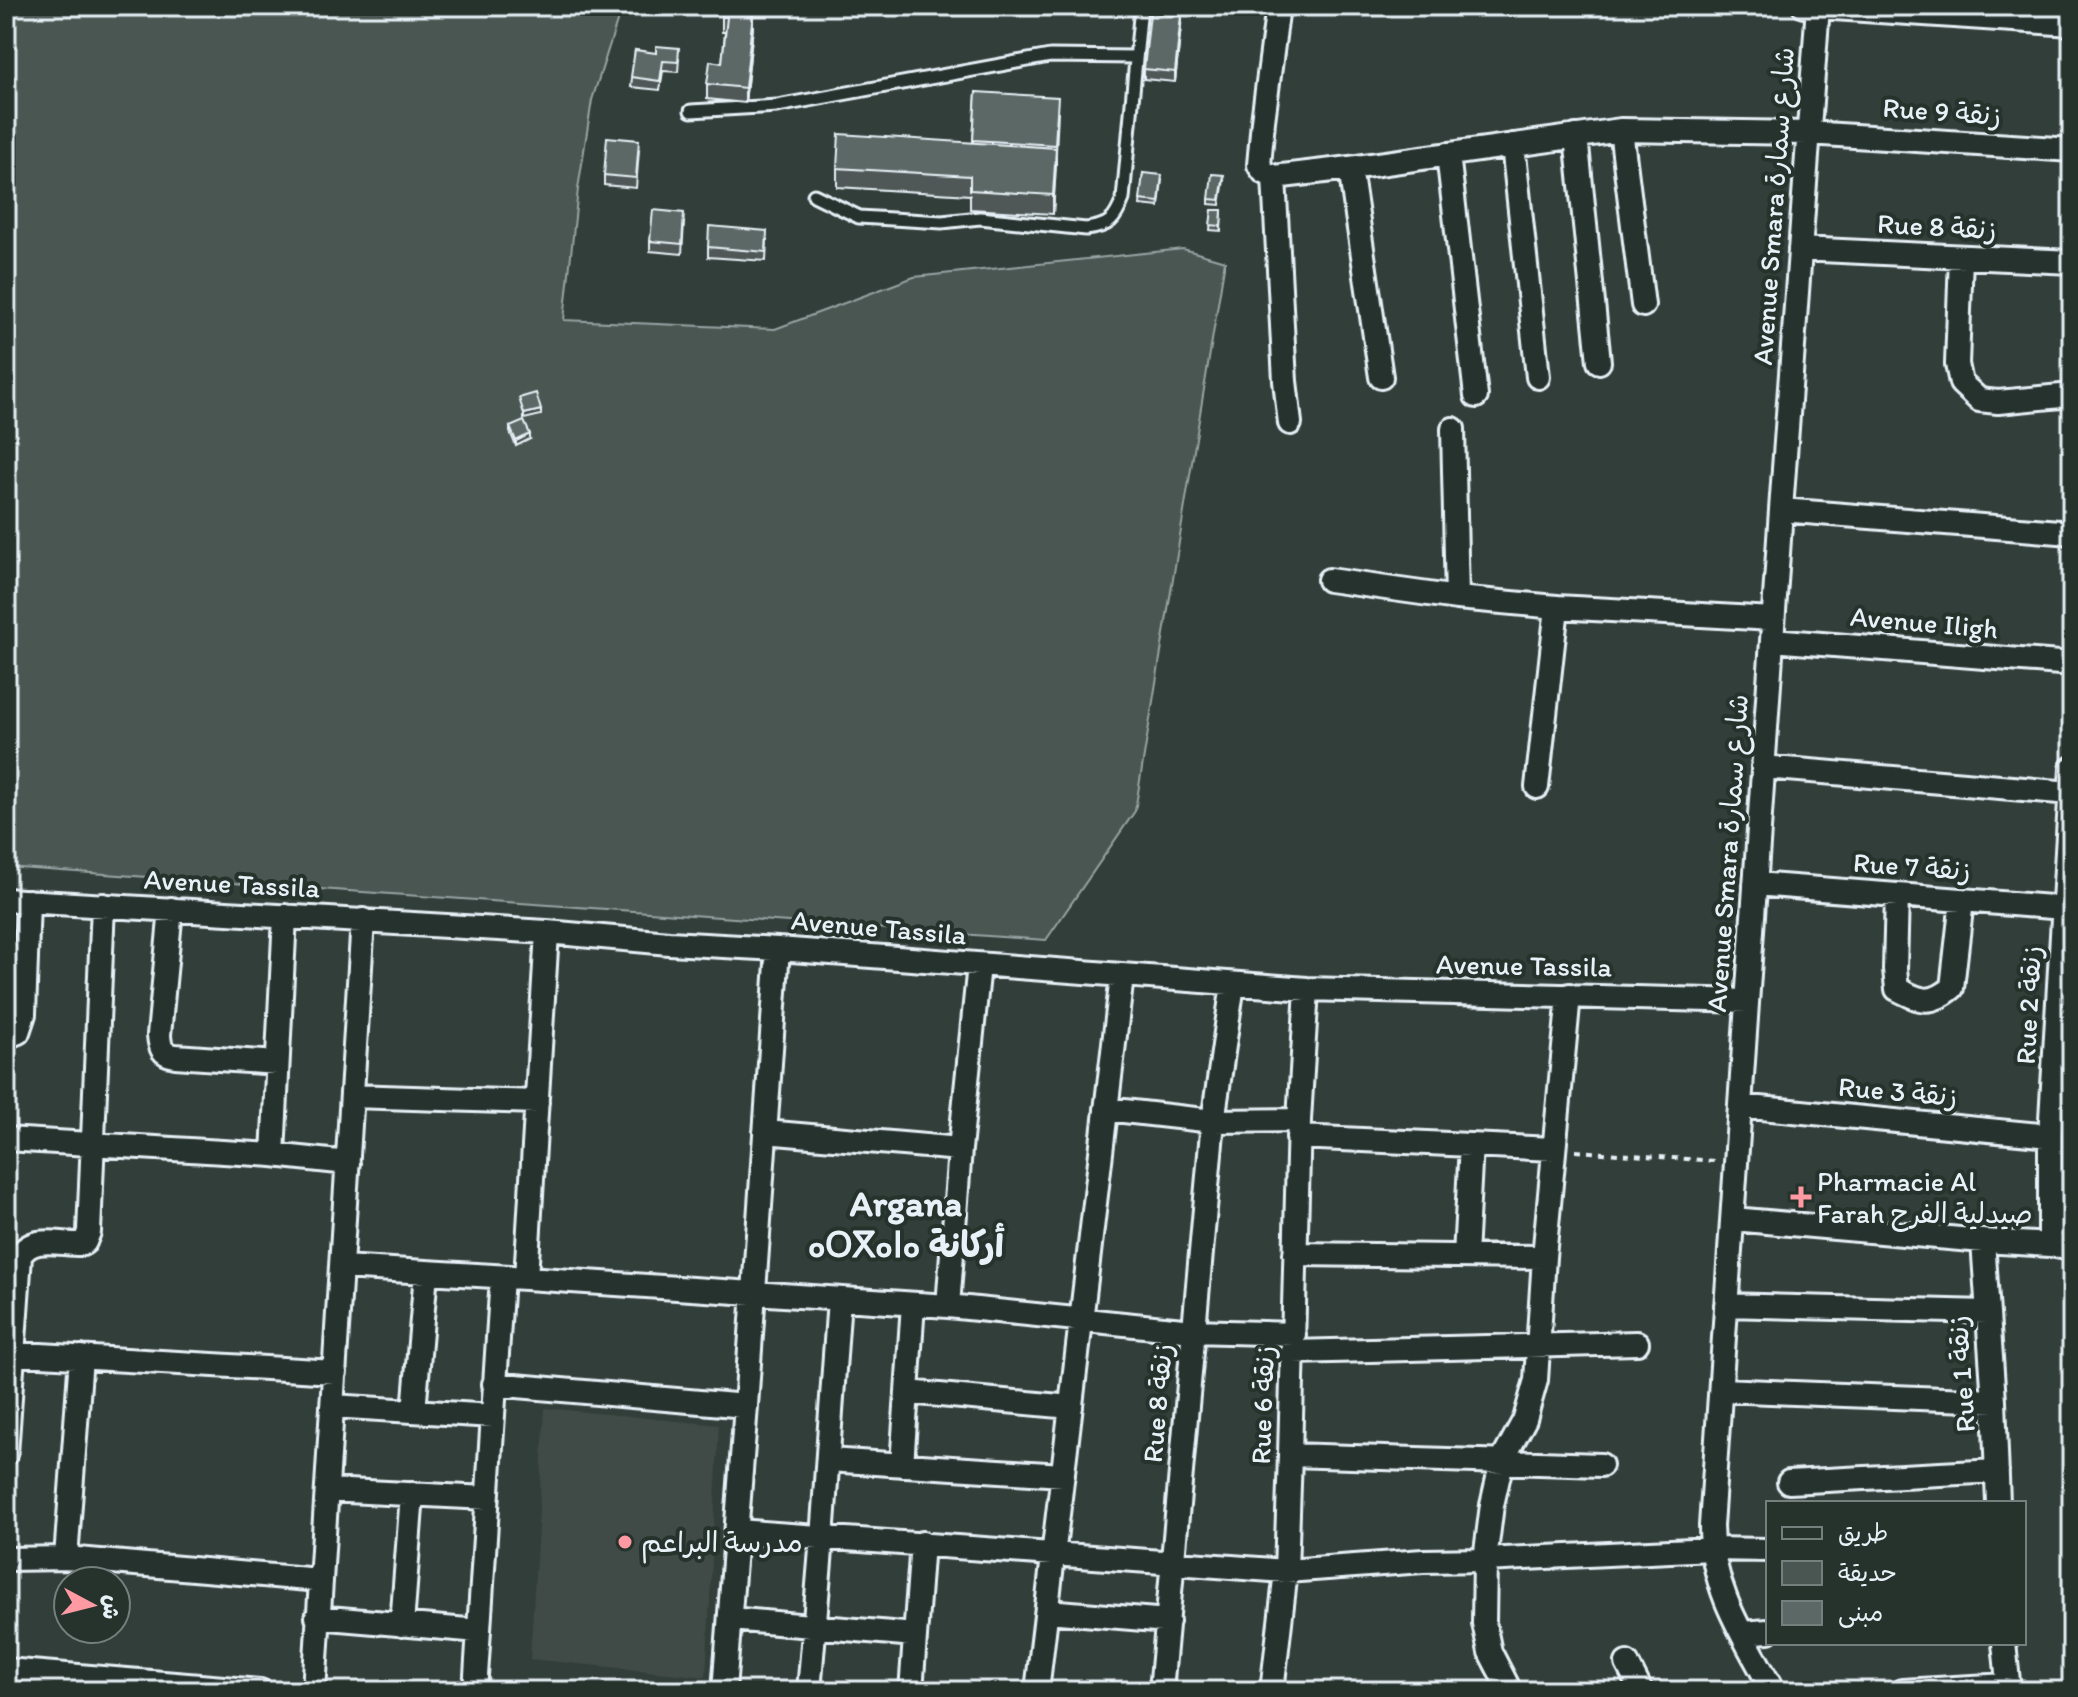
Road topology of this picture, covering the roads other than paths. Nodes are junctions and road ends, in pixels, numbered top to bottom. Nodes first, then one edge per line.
1 (1141, 6) edge
2 (1278, 6) edge
3 (1803, 6) edge
4 (1818, 6) edge
5 (2072, 24) edge
6 (1136, 57) junction
7 (691, 111) dead end
8 (1621, 130) junction
9 (1808, 133) junction
10 (1576, 136) junction
11 (1513, 145) junction
12 (2072, 150) edge
13 (1448, 154) junction
14 (1350, 168) junction
15 (1274, 177) junction
16 (814, 195) dead end
17 (1800, 249) junction
18 (1961, 257) junction
19 (2072, 262) edge
20 (1643, 305) dead end
21 (1599, 362) dead end
22 (1381, 377) dead end
23 (1538, 377) dead end
24 (2072, 395) edge
25 (1476, 396) dead end
26 (1290, 423) dead end
27 (1453, 429) dead end
28 (1781, 510) junction
29 (2072, 533) edge
30 (1329, 580) dead end
31 (1457, 598) junction
32 (1557, 607) junction
33 (1773, 630) junction
34 (2072, 664) edge
35 (1763, 767) junction
36 (2072, 768) edge
37 (1537, 787) dead end
38 (2071, 793) edge
39 (1755, 884) junction
40 (1897, 895) junction
41 (1962, 900) junction
42 (17, 901) edge
43 (103, 905) junction
44 (2064, 908) junction
45 (171, 909) junction
46 (285, 916) junction
47 (363, 920) junction
48 (547, 932) junction
49 (778, 949) junction
50 (2066, 958) edge
51 (979, 965) junction
52 (1122, 976) junction
53 (1233, 984) junction
54 (1307, 989) junction
55 (1569, 995) junction
56 (1747, 1001) junction
57 (6, 1037) edge
58 (277, 1063) junction
59 (352, 1096) junction
60 (537, 1102) junction
61 (1740, 1106) junction
62 (1106, 1109) junction
63 (1213, 1121) junction
64 (1298, 1129) junction
65 (765, 1132) junction
66 (2050, 1136) junction
67 (6, 1139) edge
68 (92, 1144) junction
69 (1471, 1145) junction
70 (960, 1149) junction
71 (1554, 1149) junction
72 (273, 1155) junction
73 (348, 1163) junction
74 (1733, 1219) junction
75 (1983, 1241) junction
76 (2061, 1247) edge
77 (1295, 1254) junction
78 (1465, 1256) junction
79 (1544, 1257) junction
80 (342, 1267) junction
81 (426, 1273) junction
82 (502, 1277) junction
83 (526, 1278) junction
84 (754, 1293) junction
85 (839, 1299) junction
86 (913, 1304) junction
87 (1726, 1305) junction
88 (948, 1306) junction
89 (1987, 1312) junction
90 (1081, 1320) junction
91 (1193, 1331) junction
92 (1293, 1343) junction
93 (1637, 1343) dead end
94 (1537, 1347) junction
95 (10, 1353) edge
96 (81, 1357) junction
97 (335, 1372) junction
98 (494, 1384) junction
99 (1721, 1390) junction
100 (907, 1392) junction
101 (1994, 1401) junction
102 (332, 1406) junction
103 (746, 1406) junction
104 (1071, 1407) junction
105 (414, 1411) junction
106 (493, 1416) junction
107 (6, 1454) edge
108 (1290, 1455) junction
109 (828, 1460) junction
110 (1502, 1461) junction
111 (902, 1465) junction
112 (1601, 1465) dead end
113 (1997, 1471) junction
114 (1063, 1475) junction
115 (1789, 1482) dead end
116 (327, 1490) junction
117 (412, 1494) junction
118 (487, 1498) junction
119 (1998, 1501) edge
120 (737, 1531) junction
121 (822, 1538) junction
122 (922, 1543) junction
123 (1712, 1549) junction
124 (1766, 1550) edge
125 (1053, 1554) junction
126 (66, 1558) junction
127 (6, 1559) edge
128 (1485, 1560) junction
129 (1174, 1562) junction
130 (1286, 1571) junction
131 (319, 1580) junction
132 (1047, 1611) junction
133 (317, 1617) junction
134 (730, 1619) junction
135 (1168, 1621) junction
136 (402, 1625) junction
137 (815, 1627) junction
138 (479, 1631) junction
139 (1766, 1631) edge
140 (1742, 1633) junction
141 (915, 1635) junction
142 (2004, 1645) edge
143 (1627, 1663) dead end
144 (6, 1670) edge
145 (2008, 1688) edge
146 (260, 1691) edge
147 (314, 1691) edge
148 (475, 1691) edge
149 (724, 1691) edge
150 (809, 1691) edge
151 (911, 1691) edge
152 (1037, 1691) edge
153 (1161, 1691) edge
154 (1272, 1691) edge
155 (1510, 1691) edge
156 (1641, 1691) edge
157 (1773, 1691) edge
158 (1902, 1691) edge

1 - 6 lane
2 - 15 street
3 - 4 street
4 - 5 street
4 - 9 street, Avenue Smara شارع سمارة
6 - 7 lane
6 - 16 lane
8 - 9 street, Rue 9 زنقة
8 - 10 street, Rue 9 زنقة
8 - 20 street
9 - 12 street, Rue 9 زنقة
9 - 17 street, Avenue Smara شارع سمارة
10 - 11 street, Rue 9 زنقة
10 - 21 street
11 - 13 street, Rue 9 زنقة
11 - 23 street
13 - 14 street, Rue 9 زنقة
13 - 25 street
14 - 15 street, Rue 9 زنقة
14 - 22 street
15 - 26 street
17 - 18 street, Rue 8 زنقة
17 - 28 street, Avenue Smara شارع سمارة
18 - 19 street, Rue 8 زنقة
18 - 24 street
27 - 31 street
28 - 29 street
28 - 33 street, Avenue Smara شارع سمارة
30 - 31 street, Avenue Iligh
31 - 32 street, Avenue Iligh
32 - 33 street, Avenue Iligh
32 - 37 street
33 - 34 street, Avenue Iligh
33 - 35 street, Avenue Smara شارع سمارة
35 - 38 street
35 - 39 street, Avenue Smara شارع سمارة
36 - 38 street, Rue 2 زنقة
38 - 44 street, Rue 2 زنقة
39 - 40 street, Rue 7 زنقة
39 - 56 street, Avenue Smara شارع سمارة
40 - 41 street, Rue 7 زنقة
40 - 41 street
41 - 44 street, Rue 7 زنقة
42 - 43 street, Avenue Tassila
42 - 57 street
43 - 45 street, Avenue Tassila
43 - 68 street
44 - 50 street, Rue 2 زنقة
45 - 46 street, Avenue Tassila
45 - 58 street
46 - 47 street, Avenue Tassila
46 - 58 street
47 - 48 street, Avenue Tassila
47 - 59 street
48 - 49 street, Avenue Tassila
48 - 60 street
49 - 51 street, Avenue Tassila
49 - 65 street
50 - 66 street, Rue 2 زنقة
51 - 52 street, Avenue Tassila
51 - 70 street
52 - 53 street, Avenue Tassila
52 - 62 street
53 - 54 street, Avenue Tassila
53 - 63 street, Rue 8 زنقة
54 - 55 street, Avenue Tassila
54 - 64 street, Rue 6 زنقة
55 - 56 street, Avenue Tassila
55 - 71 street
56 - 61 street, Avenue Smara شارع سمارة
58 - 72 street
59 - 60 street
59 - 73 street
60 - 83 street
61 - 66 street, Rue 3 زنقة
61 - 74 street, Avenue Smara شارع سمارة
62 - 63 street
62 - 90 street
63 - 64 street
63 - 91 street, Rue 8 زنقة
64 - 69 street
64 - 77 street, Rue 6 زنقة
65 - 70 street
65 - 84 street
66 - 76 street, Rue 2 زنقة
67 - 68 street
68 - 72 street
68 - 95 street
69 - 71 street
69 - 78 street
70 - 88 street
71 - 79 street
72 - 73 street
73 - 80 street
74 - 75 street
74 - 87 street, Avenue Smara شارع سمارة
75 - 76 street
75 - 89 street, Rue 1 زنقة
77 - 78 street
77 - 92 street, Rue 6 زنقة
78 - 79 street
79 - 94 street
80 - 81 street
80 - 97 street
81 - 82 street
81 - 105 street
82 - 83 street
82 - 98 street
83 - 84 street
84 - 85 street
84 - 103 street
85 - 86 street
85 - 109 street
86 - 88 street
86 - 100 street
87 - 89 street
87 - 99 street, Avenue Smara شارع سمارة
88 - 90 street
89 - 101 street, Rue 1 زنقة
90 - 91 street
90 - 104 street
91 - 92 street
91 - 129 street, Rue 8 زنقة
92 - 94 street
92 - 108 street, Rue 6 زنقة
93 - 94 street
94 - 110 street
95 - 96 street
95 - 107 street
96 - 97 street
96 - 126 street
97 - 102 street
98 - 103 street
98 - 106 street
99 - 101 street
99 - 123 street, Avenue Smara شارع سمارة
100 - 104 street
100 - 111 street
101 - 113 street, Rue 1 زنقة
102 - 105 street
102 - 116 street
103 - 120 street
104 - 114 street
105 - 106 street
106 - 118 street
108 - 110 street
108 - 130 street, Rue 6 زنقة
109 - 111 street
109 - 121 street
110 - 112 street
110 - 128 street
111 - 114 street
113 - 115 street
113 - 119 street, Rue 1 زنقة
114 - 125 street
116 - 117 street
116 - 131 street
117 - 118 street
117 - 136 street
118 - 138 street
120 - 121 street
120 - 134 street
121 - 122 street
121 - 137 street
122 - 125 street
122 - 141 street
123 - 124 street
123 - 128 street
123 - 140 street, Avenue Smara شارع سمارة
125 - 129 street
125 - 132 street
126 - 127 street
126 - 131 street
128 - 130 street
128 - 155 street
129 - 130 street
129 - 135 street, Rue 8 زنقة
130 - 154 street, Rue 6 زنقة
131 - 133 street
132 - 135 street
132 - 152 street
133 - 136 street
133 - 147 street
134 - 137 street
134 - 149 street
135 - 153 street, Rue 8 زنقة
136 - 138 street
137 - 141 street
137 - 150 street
138 - 148 street
139 - 140 street
140 - 157 street, Avenue Smara شارع سمارة
141 - 151 street
142 - 145 street
143 - 156 street
144 - 146 street
145 - 158 street

